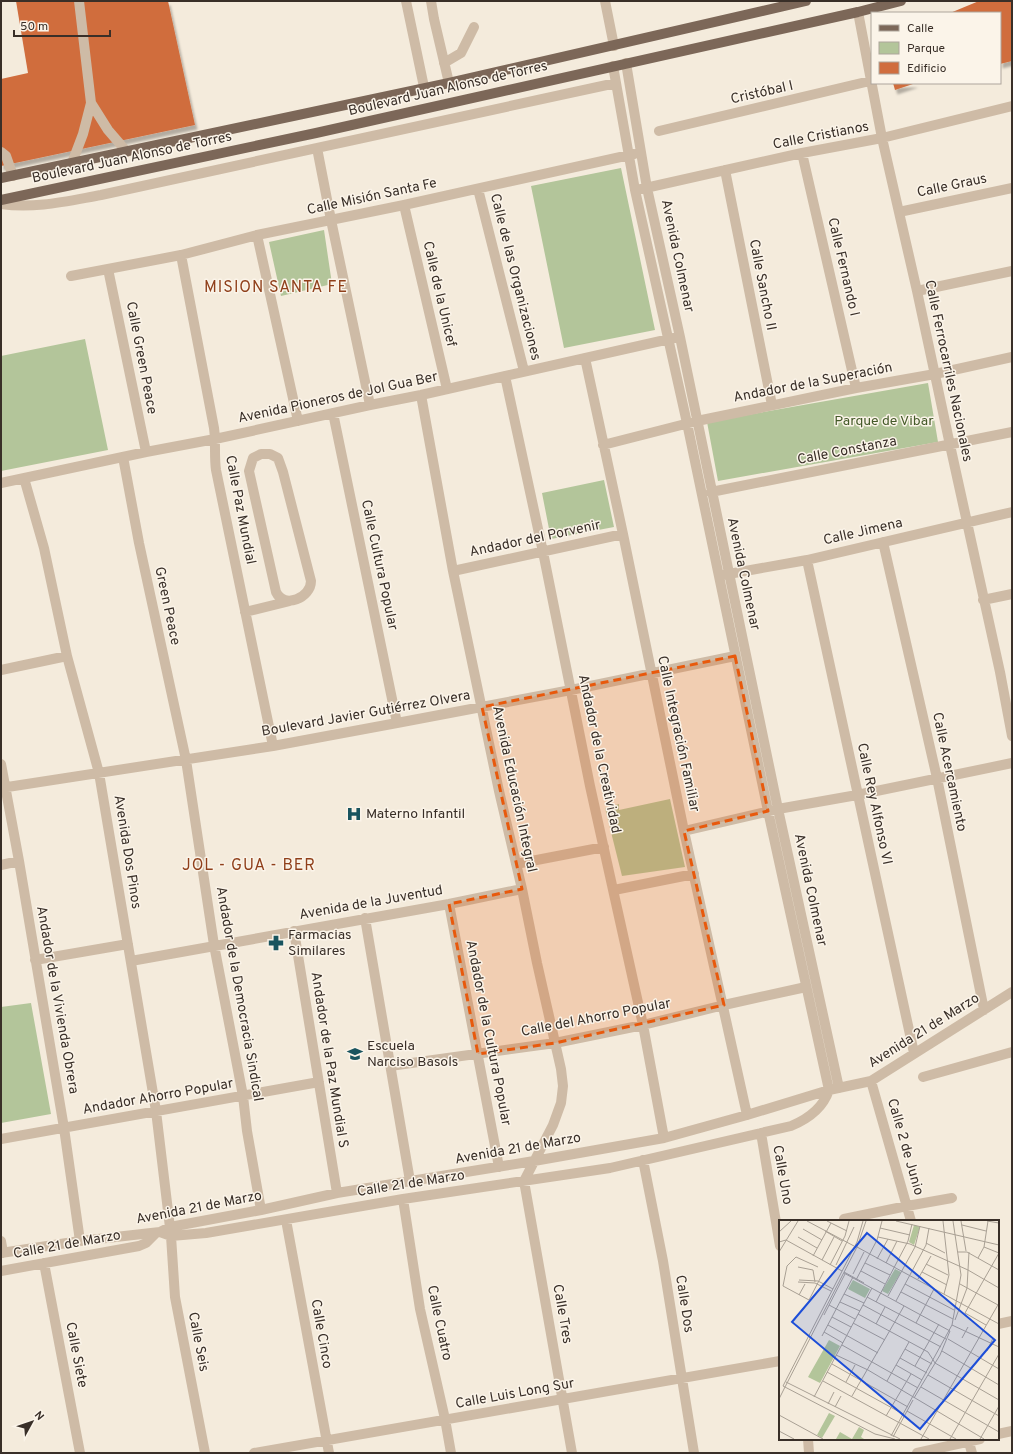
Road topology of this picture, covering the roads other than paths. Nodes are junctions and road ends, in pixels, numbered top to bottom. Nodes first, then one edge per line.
1 (79, 1) edge
2 (406, 1) edge
3 (431, 1) edge
4 (605, 1) edge
5 (806, 1) edge
6 (900, 1) edge
7 (858, 12) junction
8 (474, 27) dead end
9 (614, 46) junction
10 (444, 63) junction
11 (626, 63) junction
12 (613, 66) junction
13 (870, 81) junction
14 (449, 83) junction
15 (616, 83) junction
16 (424, 87) junction
17 (91, 103) junction
18 (1012, 106) edge
19 (659, 131) dead end
20 (882, 138) junction
21 (317, 148) junction
22 (1, 152) edge
23 (127, 152) junction
24 (641, 153) junction
25 (802, 153) junction
26 (629, 156) junction
27 (72, 163) junction
28 (725, 170) junction
29 (13, 176) junction
30 (1, 178) edge
31 (647, 188) junction
32 (1012, 188) edge
33 (478, 189) junction
34 (635, 190) junction
35 (1, 200) edge
36 (1, 204) edge
37 (404, 205) junction
38 (899, 212) junction
39 (331, 220) junction
40 (257, 235) junction
41 (181, 254) junction
42 (108, 269) junction
43 (1012, 271) edge
44 (71, 276) dead end
45 (918, 291) junction
46 (680, 337) junction
47 (669, 340) junction
48 (1012, 357) edge
49 (584, 358) junction
50 (524, 371) junction
51 (935, 374) junction
52 (505, 376) junction
53 (856, 388) junction
54 (447, 389) junction
55 (421, 395) junction
56 (370, 404) junction
57 (772, 406) junction
58 (333, 413) junction
59 (298, 421) junction
60 (692, 422) junction
61 (1012, 432) edge
62 (215, 439) junction
63 (603, 445) junction
64 (950, 445) junction
65 (146, 452) junction
66 (123, 457) junction
67 (24, 478) junction
68 (1, 483) edge
69 (711, 492) junction
70 (1012, 512) edge
71 (966, 522) junction
72 (623, 534) junction
73 (883, 542) junction
74 (544, 552) junction
75 (807, 560) junction
76 (453, 571) junction
77 (724, 574) junction
78 (1012, 594) edge
79 (983, 600) junction
80 (292, 601) junction
81 (245, 612) junction
82 (67, 656) junction
83 (735, 656) junction
84 (1, 670) edge
85 (651, 674) junction
86 (571, 690) junction
87 (482, 707) junction
88 (397, 723) junction
89 (1012, 736) edge
90 (273, 746) junction
91 (186, 760) junction
92 (1012, 763) edge
93 (1, 764) edge
94 (99, 772) junction
95 (937, 778) junction
96 (4, 788) edge
97 (857, 794) junction
98 (773, 810) junction
99 (684, 831) junction
100 (604, 847) junction
101 (19, 861) junction
102 (516, 864) junction
103 (1, 865) edge
104 (694, 874) junction
105 (522, 889) junction
106 (614, 890) junction
107 (449, 904) junction
108 (365, 918) junction
109 (294, 931) junction
110 (128, 944) junction
111 (214, 945) junction
112 (35, 960) junction
113 (131, 961) junction
114 (806, 987) junction
115 (1012, 992) edge
116 (724, 1005) junction
117 (984, 1010) junction
118 (643, 1025) junction
119 (555, 1043) junction
120 (1012, 1052) edge
121 (914, 1053) junction
122 (478, 1054) junction
123 (390, 1066) junction
124 (923, 1077) dead end
125 (871, 1081) junction
126 (319, 1082) junction
127 (834, 1089) junction
128 (243, 1096) junction
129 (156, 1111) junction
130 (747, 1115) junction
131 (64, 1128) junction
132 (761, 1133) junction
133 (664, 1138) junction
134 (1, 1139) edge
135 (643, 1160) junction
136 (534, 1161) junction
137 (499, 1167) junction
138 (410, 1180) junction
139 (524, 1181) junction
140 (337, 1193) junction
141 (952, 1198) dead end
142 (403, 1199) junction
143 (907, 1206) junction
144 (261, 1210) junction
145 (844, 1219) dead end
146 (286, 1220) junction
147 (911, 1220) edge
148 (170, 1231) junction
149 (158, 1232) junction
150 (779, 1240) edge
151 (1, 1241) edge
152 (80, 1241) junction
153 (2, 1253) edge
154 (44, 1263) junction
155 (1, 1271) edge
156 (1012, 1321) edge
157 (999, 1324) edge
158 (779, 1361) edge
159 (682, 1379) junction
160 (562, 1400) junction
161 (446, 1419) junction
162 (1012, 1431) edge
163 (999, 1434) edge
164 (327, 1440) junction
165 (808, 1440) edge
166 (968, 1440) edge
167 (80, 1453) edge
168 (205, 1453) edge
169 (254, 1453) edge
170 (329, 1453) edge
171 (451, 1453) edge
172 (572, 1453) edge
173 (694, 1453) edge
174 (810, 1453) edge
175 (917, 1453) edge
176 (972, 1453) edge

1 - 17 street
2 - 16 street
3 - 10 street
4 - 9 street
5 - 9 main road, Boulevard Juan Alonso de Torres
6 - 7 main road, Boulevard Juan Alonso de Torres
7 - 11 main road, Boulevard Juan Alonso de Torres
7 - 13 street, Calle Ferrocarriles Nacionales
8 - 10 street
9 - 14 main road, Boulevard Juan Alonso de Torres
10 - 14 street
11 - 12 main road, Boulevard Juan Alonso de Torres
11 - 24 street, Avenida Colmenar
12 - 15 street, Avenida Colmenar
12 - 35 main road, Boulevard Juan Alonso de Torres
13 - 19 street, Cristóbal I
13 - 20 street, Calle Ferrocarriles Nacionales
14 - 16 main road, Boulevard Juan Alonso de Torres
15 - 21 street
15 - 26 street, Avenida Colmenar
16 - 23 main road, Boulevard Juan Alonso de Torres
17 - 23 street
17 - 27 street
18 - 20 street, Calle Cristianos
20 - 25 street, Calle Cristianos
20 - 38 street, Calle Ferrocarriles Nacionales
21 - 36 street
21 - 39 street
22 - 29 street
23 - 27 main road, Boulevard Juan Alonso de Torres
24 - 26 street, Calle Misión Santa Fe
24 - 31 street, Avenida Colmenar
25 - 28 street, Calle Cristianos
25 - 53 street, Calle Fernando I
26 - 33 street, Calle Misión Santa Fe
26 - 34 street, Avenida Colmenar
27 - 29 main road, Boulevard Juan Alonso de Torres
28 - 31 street, Calle Cristianos
28 - 57 street, Calle Sancho II
29 - 30 main road, Boulevard Juan Alonso de Torres
31 - 34 street, Calle Cristianos
31 - 46 street, Avenida Colmenar
32 - 38 street, Calle Graus
33 - 37 street, Calle Misión Santa Fe
33 - 50 street, Calle de las Organizaciones
34 - 47 street, Avenida Colmenar
37 - 39 street, Calle Misión Santa Fe
37 - 54 street, Calle de la Unicef
38 - 45 street, Calle Ferrocarriles Nacionales
39 - 40 street, Calle Misión Santa Fe
39 - 56 street
40 - 41 street, Calle Misión Santa Fe
40 - 59 street
41 - 42 street, Calle Misión Santa Fe
41 - 62 street, Calle Paz Mundial
42 - 44 street, Calle Misión Santa Fe
42 - 65 street, Calle Green Peace
43 - 45 street
45 - 51 street, Calle Ferrocarriles Nacionales
46 - 47 street, Avenida Pioneros de Jol Gua Ber
46 - 60 street, Avenida Colmenar
47 - 49 street, Avenida Pioneros de Jol Gua Ber
47 - 60 street, Avenida Colmenar
48 - 51 street, Andador de la Superación
49 - 50 street, Avenida Pioneros de Jol Gua Ber
49 - 63 street, Calle Integración Familiar
50 - 52 street, Avenida Pioneros de Jol Gua Ber
51 - 53 street, Andador de la Superación
51 - 64 street, Calle Ferrocarriles Nacionales
52 - 54 street, Avenida Pioneros de Jol Gua Ber
52 - 74 street, Andador de la Creatividad
53 - 57 street, Andador de la Superación
54 - 55 street, Avenida Pioneros de Jol Gua Ber
55 - 56 street, Avenida Pioneros de Jol Gua Ber
55 - 76 street, Avenida Educación Integral
56 - 58 street, Avenida Pioneros de Jol Gua Ber
57 - 60 street, Andador de la Superación
58 - 59 street, Avenida Pioneros de Jol Gua Ber
58 - 88 street, Calle Cultura Popular
59 - 62 street, Avenida Pioneros de Jol Gua Ber
60 - 63 street, Andador de la Superación
60 - 69 street, Avenida Colmenar
60 - 77 street, Avenida Colmenar
61 - 64 street, Calle Constanza
62 - 65 street, Avenida Pioneros de Jol Gua Ber
62 - 81 street, Calle Paz Mundial
63 - 72 street, Calle Integración Familiar
64 - 69 street, Calle Constanza
64 - 71 street, Calle Ferrocarriles Nacionales
65 - 66 street, Avenida Pioneros de Jol Gua Ber
66 - 67 street, Avenida Pioneros de Jol Gua Ber
66 - 91 street, Green Peace
67 - 68 street, Avenida Pioneros de Jol Gua Ber
67 - 82 street, Avenida Dos Pinos
69 - 77 street, Avenida Colmenar
70 - 71 street, Calle Jimena
71 - 73 street, Calle Jimena
71 - 79 street, Calle Ferrocarriles Nacionales
72 - 74 street, Andador del Porvenir
72 - 85 street, Calle Integración Familiar
73 - 75 street, Calle Jimena
73 - 95 street, Calle Acercamiento
74 - 76 street, Andador del Porvenir
74 - 86 street, Andador de la Creatividad
75 - 77 street, Calle Jimena
75 - 97 street, Calle Rey Alfonso VI
76 - 87 street, Avenida Educación Integral
77 - 83 street, Avenida Colmenar
77 - 98 street, Avenida Colmenar
78 - 79 street
79 - 89 street, Calle Ferrocarriles Nacionales
80 - 80 street
80 - 81 street
81 - 90 street, Calle Paz Mundial
82 - 84 street
82 - 94 street, Avenida Dos Pinos
83 - 85 street, Boulevard Javier Gutiérrez Olvera
83 - 98 street, Avenida Colmenar
85 - 86 street, Boulevard Javier Gutiérrez Olvera
85 - 99 street, Calle Integración Familiar
86 - 87 street, Boulevard Javier Gutiérrez Olvera
86 - 100 street, Andador de la Creatividad
87 - 88 street, Boulevard Javier Gutiérrez Olvera
87 - 102 street, Avenida Educación Integral
88 - 90 street, Boulevard Javier Gutiérrez Olvera
90 - 91 street, Boulevard Javier Gutiérrez Olvera
91 - 94 street, Boulevard Javier Gutiérrez Olvera
91 - 111 street, Andador de la Democracia Sindical
92 - 95 street
93 - 96 street, Andador de la Vivienda Obrera
94 - 96 street, Boulevard Javier Gutiérrez Olvera
94 - 110 street, Avenida Dos Pinos
95 - 97 street
95 - 117 street, Calle Acercamiento
96 - 101 street, Andador de la Vivienda Obrera
97 - 98 street
97 - 121 street, Calle Rey Alfonso VI
98 - 99 street
98 - 114 street, Avenida Colmenar
98 - 127 street, Avenida Colmenar
99 - 104 street, Calle Integración Familiar
100 - 102 street
100 - 106 street, Andador de la Creatividad
101 - 103 street
101 - 112 street, Andador de la Vivienda Obrera
102 - 105 street, Avenida Educación Integral
104 - 106 street
104 - 116 street, Calle Integración Familiar
105 - 107 street, Avenida de la Juventud
105 - 119 street, Avenida Educación Integral
106 - 118 street, Andador de la Creatividad
107 - 108 street, Avenida de la Juventud
107 - 122 street, Andador de la Cultura Popular
108 - 109 street, Avenida de la Juventud
108 - 123 street
109 - 111 street, Avenida de la Juventud
109 - 126 street, Andador de la Paz Mundial S
110 - 112 street
110 - 113 street, Avenida Dos Pinos
111 - 113 street, Avenida de la Juventud
111 - 128 street, Andador de la Democracia Sindical
112 - 131 street, Andador de la Vivienda Obrera
113 - 129 street, Avenida Dos Pinos
114 - 116 street, Calle del Ahorro Popular
114 - 127 street, Avenida Colmenar
115 - 117 street, Avenida 21 de Marzo
116 - 118 street, Calle del Ahorro Popular
116 - 130 street, Calle Integración Familiar
117 - 121 street, Avenida 21 de Marzo
118 - 119 street, Calle del Ahorro Popular
118 - 133 street, Andador de la Creatividad
119 - 122 street, Calle del Ahorro Popular
119 - 136 street, Avenida Educación Integral
120 - 124 street
121 - 125 street, Avenida 21 de Marzo
122 - 123 street, Calle del Ahorro Popular
122 - 137 street, Andador de la Cultura Popular
123 - 138 street
125 - 127 street, Avenida 21 de Marzo
125 - 143 street, Calle 2 de Junio
126 - 128 street, Andador Ahorro Popular
126 - 140 street, Andador de la Paz Mundial S
127 - 130 street, Avenida 21 de Marzo
127 - 132 street, Calle 21 de Marzo
128 - 129 street, Andador Ahorro Popular
128 - 144 street, Andador de la Democracia Sindical
129 - 131 street, Andador Ahorro Popular
129 - 148 street, Avenida Dos Pinos
130 - 133 street, Avenida 21 de Marzo
131 - 134 street, Andador Ahorro Popular
131 - 152 street, Andador de la Vivienda Obrera
132 - 135 street, Calle 21 de Marzo
132 - 150 street, Calle Uno
133 - 136 street, Avenida 21 de Marzo
135 - 139 street, Calle 21 de Marzo
135 - 159 street, Calle Dos
136 - 137 street, Avenida 21 de Marzo
136 - 139 street, Avenida Educación Integral
137 - 138 street, Avenida 21 de Marzo
138 - 140 street, Avenida 21 de Marzo
139 - 142 street, Calle 21 de Marzo
139 - 160 street, Calle Tres
140 - 144 street, Avenida 21 de Marzo
141 - 143 street
142 - 146 street, Calle 21 de Marzo
142 - 161 street, Calle Cuatro
143 - 145 street
143 - 147 street, Calle 2 de Junio
144 - 148 street, Avenida 21 de Marzo
146 - 148 street, Calle 21 de Marzo
146 - 164 street, Calle Cinco
148 - 149 street, Calle 21 de Marzo
148 - 168 street, Calle Seis
149 - 152 street, Avenida 21 de Marzo
149 - 154 street, Calle 21 de Marzo
151 - 153 street
152 - 153 street, Avenida 21 de Marzo
154 - 155 street, Calle 21 de Marzo
154 - 167 street, Calle Siete
156 - 157 street
158 - 159 street, Calle Luis Long Sur
159 - 160 street, Calle Luis Long Sur
159 - 173 street, Calle Dos
160 - 161 street, Calle Luis Long Sur
160 - 172 street, Calle Tres
161 - 164 street, Calle Luis Long Sur
161 - 171 street, Calle Cuatro
162 - 163 street
164 - 169 street, Calle Luis Long Sur
164 - 170 street, Calle Cinco
165 - 174 street
166 - 175 street
166 - 176 street

